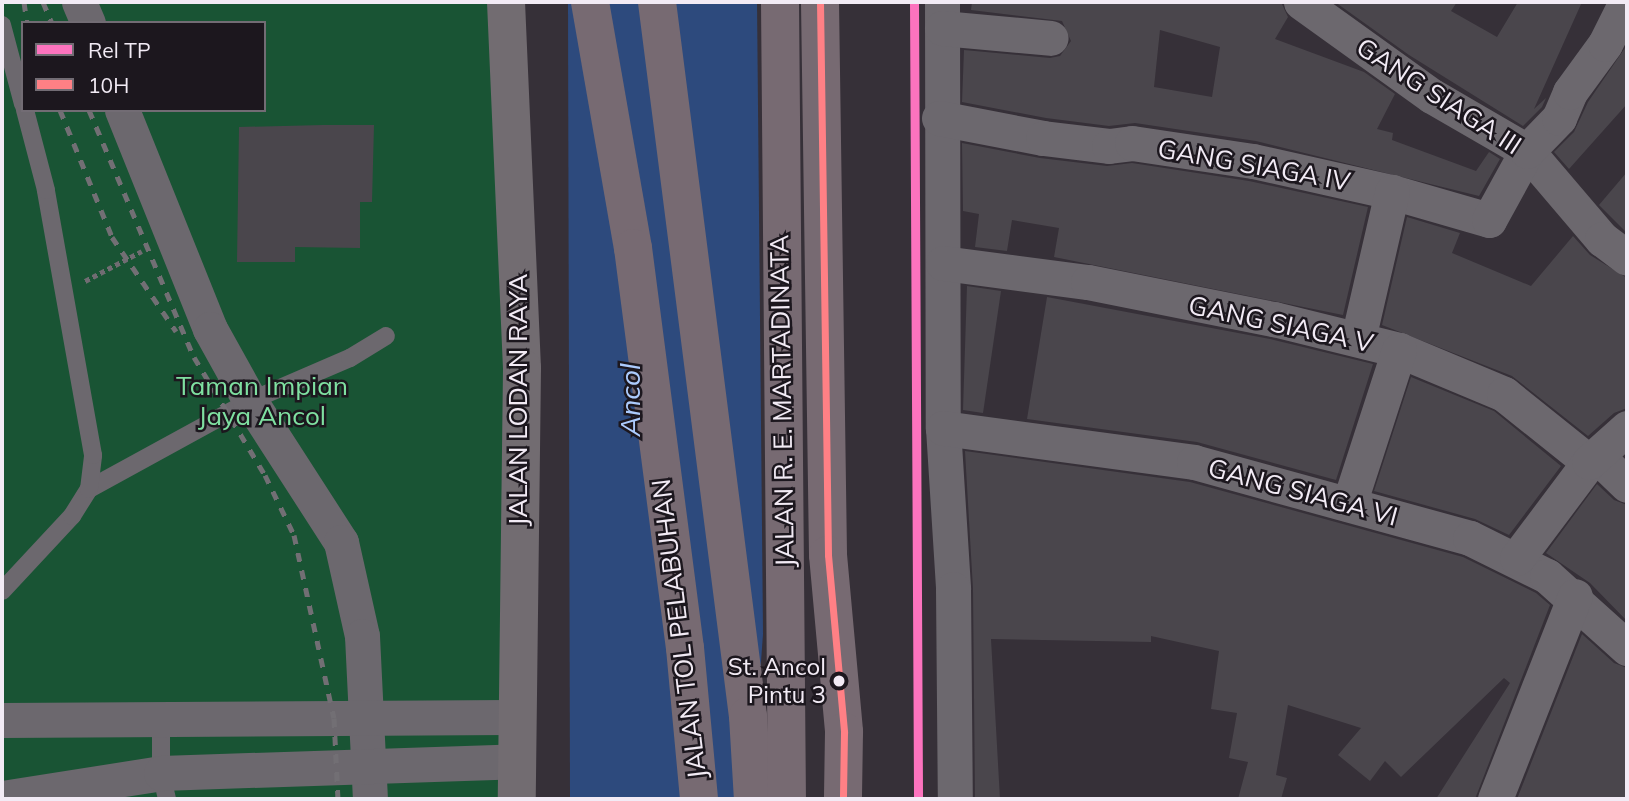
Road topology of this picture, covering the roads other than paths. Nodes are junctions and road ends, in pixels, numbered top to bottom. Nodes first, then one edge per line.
1 (79, 2) edge
2 (506, 2) edge
3 (590, 2) edge
4 (657, 2) edge
5 (780, 2) edge
6 (820, 2) edge
7 (1301, 2) edge
8 (1626, 2) edge
9 (942, 15) edge
10 (87, 21) edge
11 (2, 25) edge
12 (1052, 38) dead end
13 (21, 96) edge
14 (25, 112) edge
15 (123, 112) edge
16 (939, 118) junction
17 (1527, 151) junction
18 (1392, 192) junction
19 (1627, 258) edge
20 (943, 263) junction
21 (386, 336) dead end
22 (1359, 339) junction
23 (1399, 350) junction
24 (250, 401) junction
25 (943, 428) junction
26 (1627, 428) edge
27 (1593, 459) junction
28 (1627, 485) edge
29 (89, 489) junction
30 (1349, 504) junction
31 (1517, 558) junction
32 (2, 591) edge
33 (1575, 596) junction
34 (1627, 648) edge
35 (369, 717) junction
36 (515, 717) junction
37 (2, 720) edge
38 (161, 720) junction
39 (516, 761) junction
40 (369, 764) junction
41 (164, 786) edge
42 (2, 798) edge
43 (370, 799) edge
44 (517, 799) edge
45 (699, 799) edge
46 (753, 799) edge
47 (787, 799) edge
48 (843, 799) edge
49 (955, 799) edge
50 (1495, 799) edge

1 - 10 street
2 - 36 main road, JALAN LODAN RAYA
3 - 45 highway, JALAN TOL PELABUHAN
4 - 46 highway, JALAN TOL PELABUHAN
5 - 47 highway, JALAN R. E. MARTADINATA
6 - 48 highway, JALAN R. E. MARTADINATA
7 - 17 street, GANG SIAGA III
8 - 17 street
9 - 12 street
9 - 16 street
11 - 13 lane
14 - 29 lane
15 - 24 street
16 - 18 street, GANG SIAGA IV
16 - 20 street
17 - 18 street, GANG SIAGA IV
17 - 19 street, GANG SIAGA III
18 - 22 street
20 - 22 street, GANG SIAGA V
20 - 25 street
21 - 24 lane
22 - 23 street, GANG SIAGA V
23 - 27 street, GANG SIAGA V
23 - 30 street
24 - 29 lane
24 - 35 street
25 - 30 street, GANG SIAGA VI
25 - 49 street
26 - 27 street
27 - 28 street, GANG SIAGA V
27 - 31 street
29 - 32 lane
30 - 31 street, GANG SIAGA VI
31 - 33 street, GANG SIAGA VI
33 - 34 street, GANG SIAGA VI
33 - 50 street
35 - 36 street
35 - 38 street
35 - 40 street
36 - 39 main road, JALAN LODAN RAYA
37 - 38 street
38 - 41 lane
39 - 40 street
39 - 44 main road, JALAN LODAN RAYA
40 - 41 street
40 - 43 street
41 - 42 street

